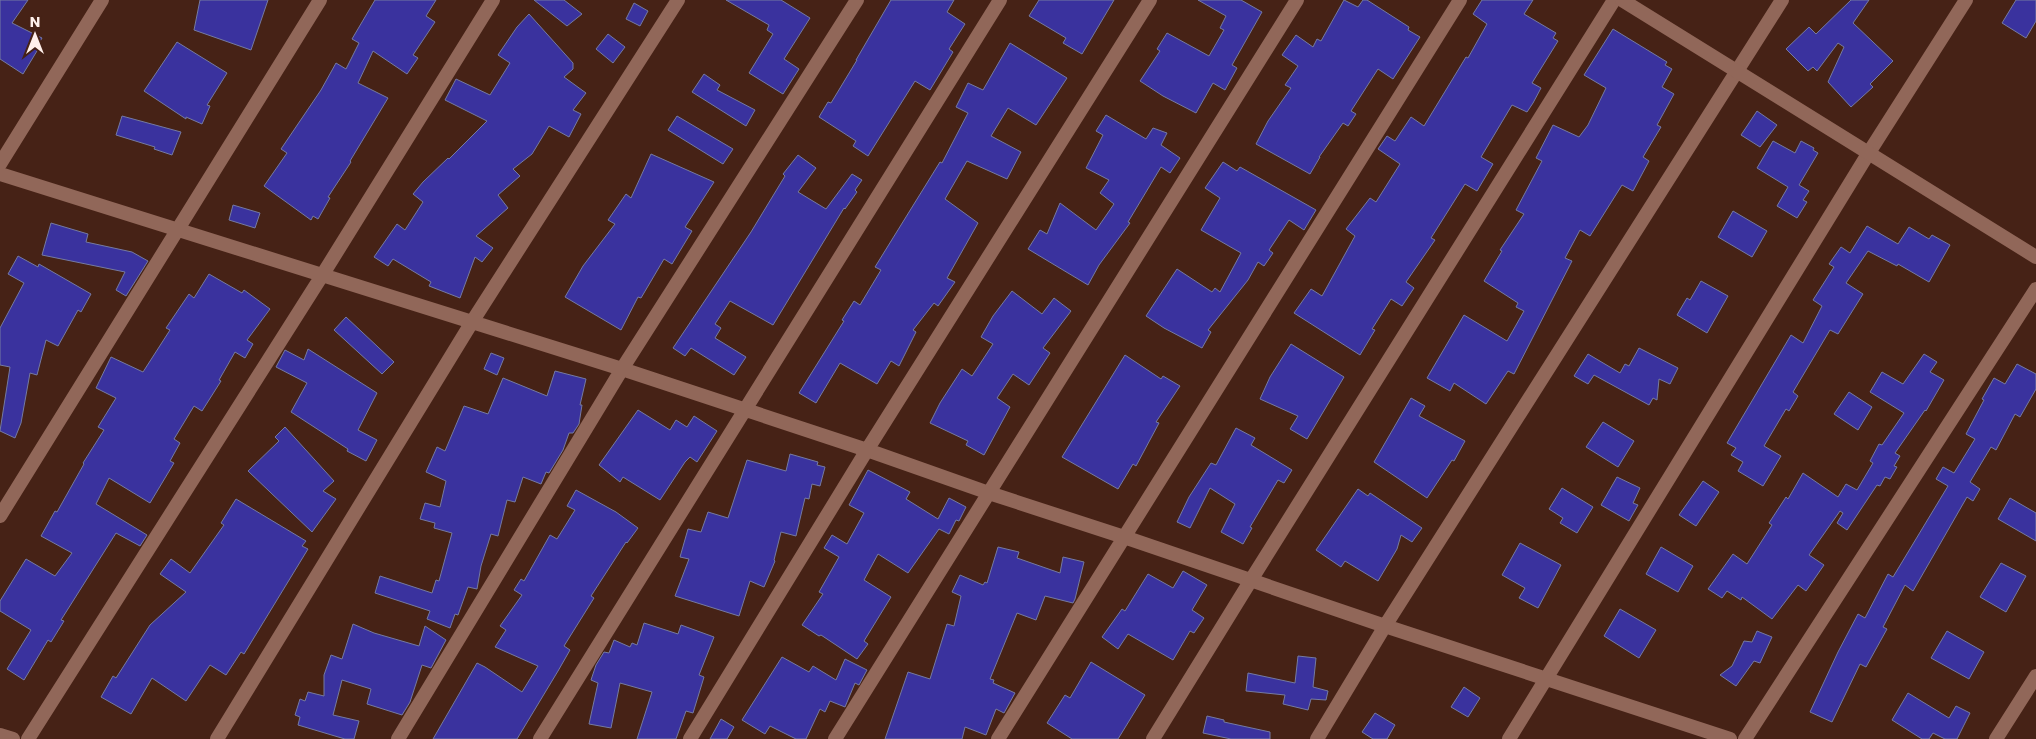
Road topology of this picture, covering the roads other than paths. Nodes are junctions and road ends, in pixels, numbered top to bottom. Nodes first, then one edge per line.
1 (102, 0) edge
2 (320, 0) edge
3 (493, 0) edge
4 (678, 0) edge
5 (857, 0) edge
6 (1000, 0) edge
7 (1150, 0) edge
8 (1297, 0) edge
9 (1460, 0) edge
10 (1614, 0) edge
11 (1622, 0) edge
12 (1782, 0) edge
13 (1966, 0) edge
14 (1737, 73) junction
15 (1868, 154) junction
16 (0, 164) edge
17 (0, 174) edge
18 (177, 230) junction
19 (2036, 257) edge
20 (323, 274) junction
21 (2036, 289) edge
22 (472, 322) junction
23 (622, 369) junction
24 (746, 410) junction
25 (866, 450) junction
26 (989, 493) junction
27 (0, 516) edge
28 (1124, 537) junction
29 (1251, 580) junction
30 (1385, 626) junction
31 (2036, 676) edge
32 (1545, 678) junction
33 (0, 735) edge
34 (13, 739) edge
35 (28, 739) edge
36 (217, 739) edge
37 (398, 739) edge
38 (540, 739) edge
39 (690, 739) edge
40 (835, 739) edge
41 (998, 739) edge
42 (1153, 739) edge
43 (1316, 739) edge
44 (1509, 739) edge
45 (1730, 739) edge
46 (1745, 739) edge
47 (1996, 739) edge

1 - 16 street
2 - 18 street
3 - 20 street
4 - 22 street
5 - 23 street
6 - 24 street
7 - 25 street
8 - 26 street
9 - 28 street
10 - 29 street
11 - 14 street
12 - 14 street
13 - 15 street
14 - 15 street
14 - 30 street
15 - 19 street
15 - 32 street
17 - 18 street
18 - 20 street
18 - 27 street
20 - 22 street
20 - 35 street
21 - 46 street
22 - 23 street
22 - 36 street
23 - 24 street
23 - 37 street
24 - 25 street
24 - 38 street
25 - 26 street
25 - 39 street
26 - 28 street
26 - 40 street
28 - 29 street
28 - 41 street
29 - 30 street
29 - 42 street
30 - 32 street
30 - 43 street
31 - 47 street
32 - 44 street
32 - 45 street
33 - 34 street

